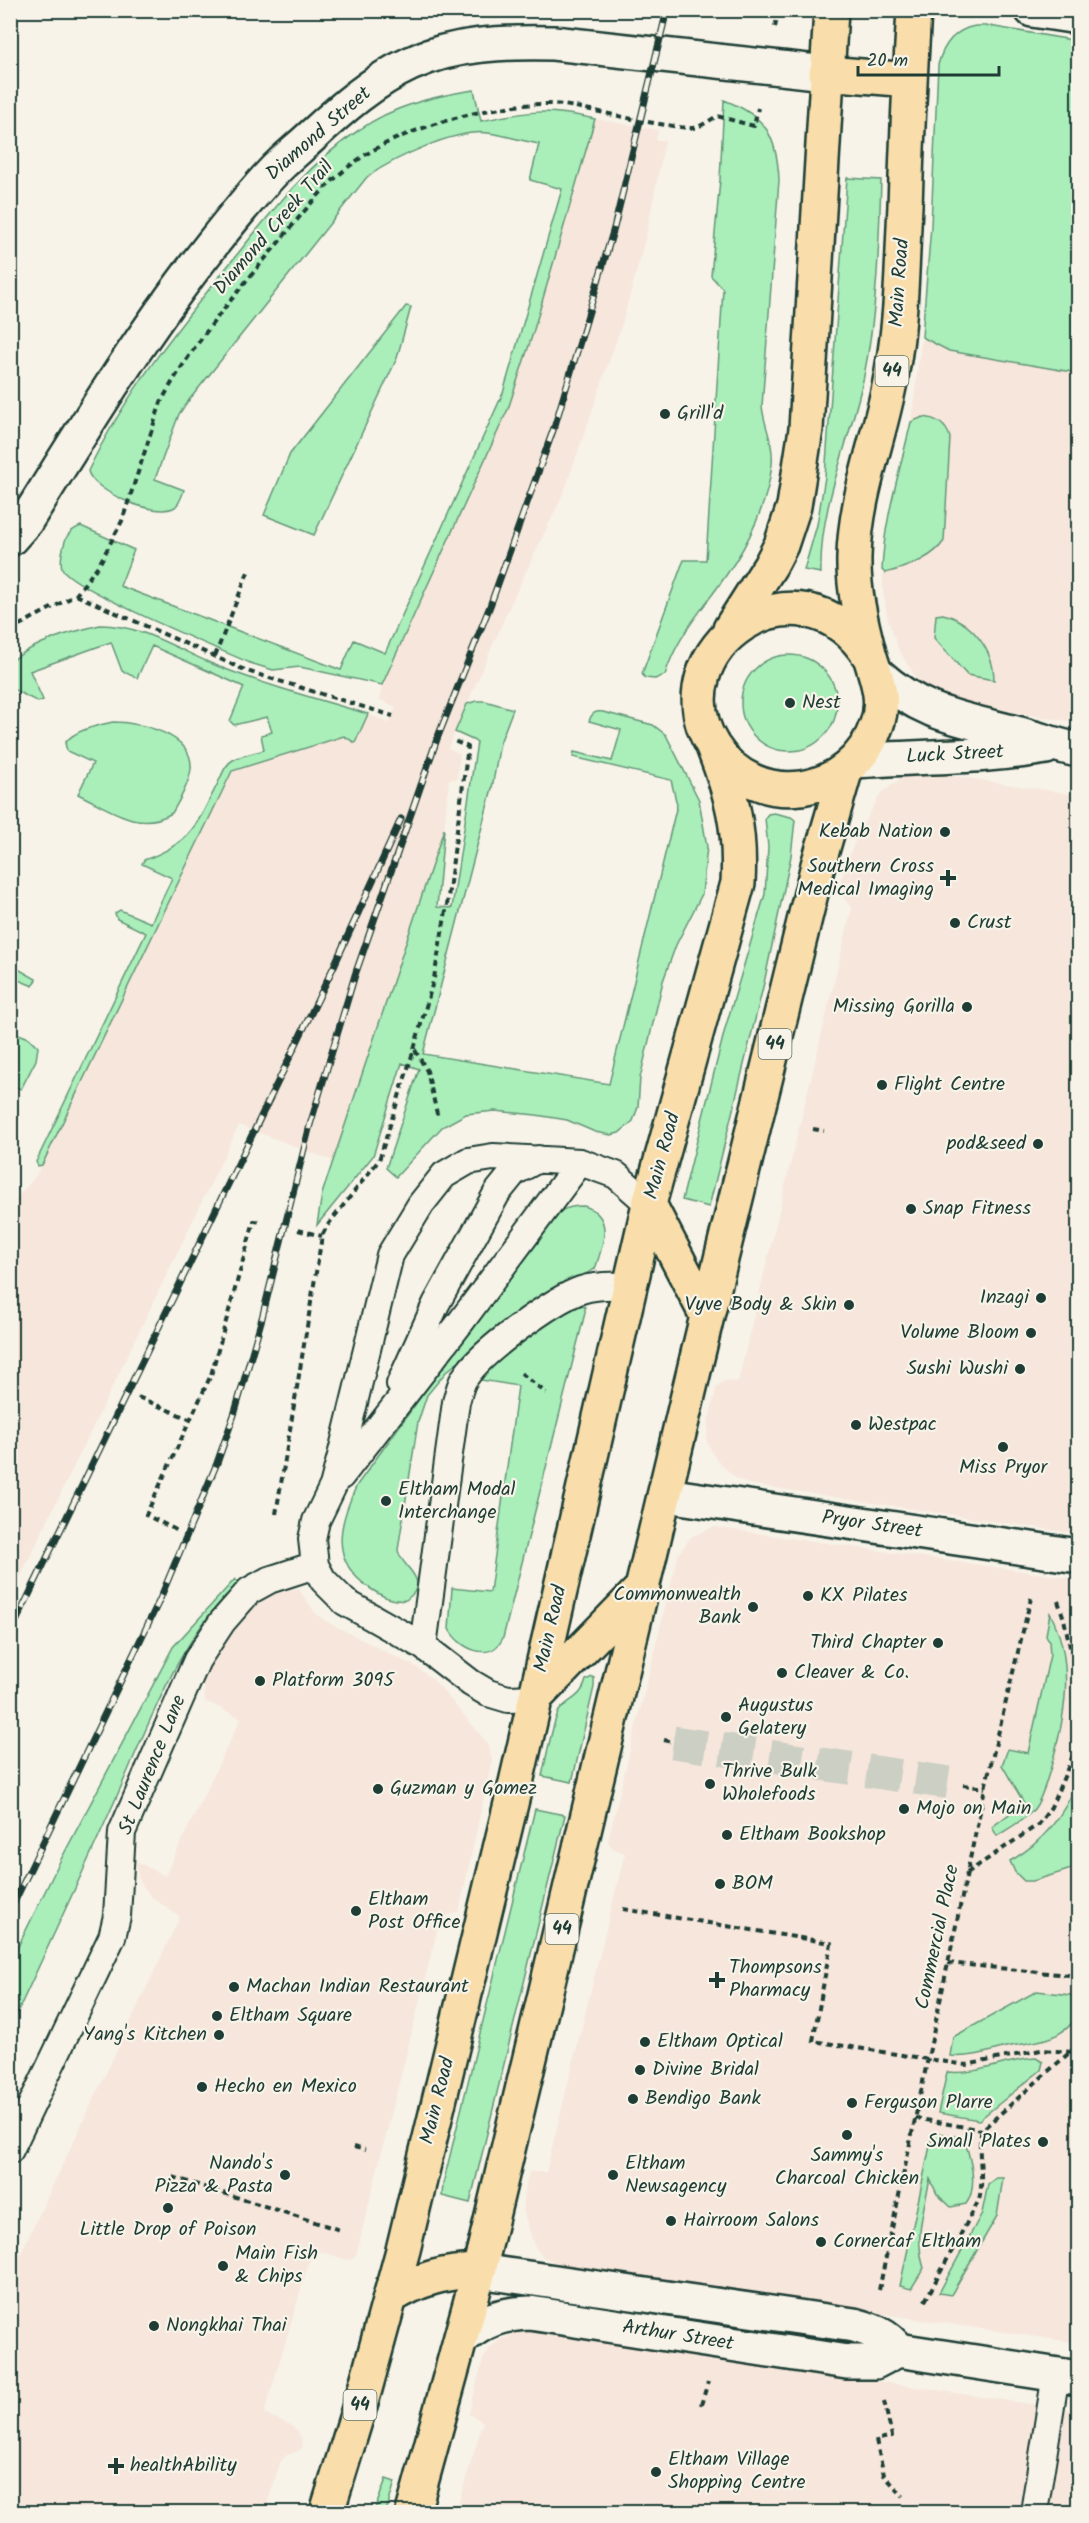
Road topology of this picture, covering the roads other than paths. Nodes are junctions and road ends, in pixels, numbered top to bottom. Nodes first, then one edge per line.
1 (831, 10) edge
2 (914, 10) edge
3 (1032, 10) edge
4 (1078, 17) edge
5 (826, 73) junction
6 (910, 80) junction
7 (10, 539) edge
8 (722, 641) junction
9 (874, 665) junction
10 (712, 744) junction
11 (1066, 748) edge
12 (850, 766) junction
13 (538, 1159) junction
14 (580, 1162) junction
15 (649, 1204) junction
16 (632, 1287) junction
17 (707, 1316) junction
18 (382, 1422) junction
19 (333, 1486) junction
20 (666, 1495) junction
21 (1078, 1556) edge
22 (315, 1565) junction
23 (643, 1587) junction
24 (423, 1646) junction
25 (535, 1698) junction
26 (10, 2150) edge
27 (478, 2271) junction
28 (390, 2297) junction
29 (461, 2339) junction
30 (898, 2350) junction
31 (1067, 2376) edge
32 (327, 2512) edge
33 (413, 2512) edge
34 (1034, 2512) edge

1 - 5 main road, 44
2 - 6 main road, Main Road / 44
3 - 4 street
5 - 6 main road, Diamond Street
5 - 7 street, Diamond Street
5 - 8 main road, 44
6 - 9 main road, Main Road / 44
8 - 9 main road, 44
8 - 10 main road, 44
9 - 11 street, Luck Street
9 - 12 main road, 44
10 - 12 main road, 44
10 - 15 main road, Main Road / 44
11 - 12 street, Luck Street
12 - 17 main road, 44
13 - 14 lane
13 - 18 lane
13 - 19 lane
14 - 15 lane
14 - 18 lane
15 - 16 main road, Main Road / 44
15 - 17 main road
16 - 24 lane
16 - 25 main road, Main Road / 44
17 - 20 main road, 44
18 - 19 lane
19 - 22 lane
20 - 21 street, Pryor Street
20 - 23 main road, 44
22 - 24 lane
22 - 26 lane, St Laurence Lane
23 - 25 main road
23 - 27 main road, 44
24 - 25 lane
25 - 28 main road, Main Road / 44
27 - 28 main road
27 - 29 main road, 44
27 - 30 street, Arthur Street
28 - 32 main road, Main Road / 44
29 - 30 street, Arthur Street
29 - 33 main road, 44
30 - 31 street
31 - 34 lane

